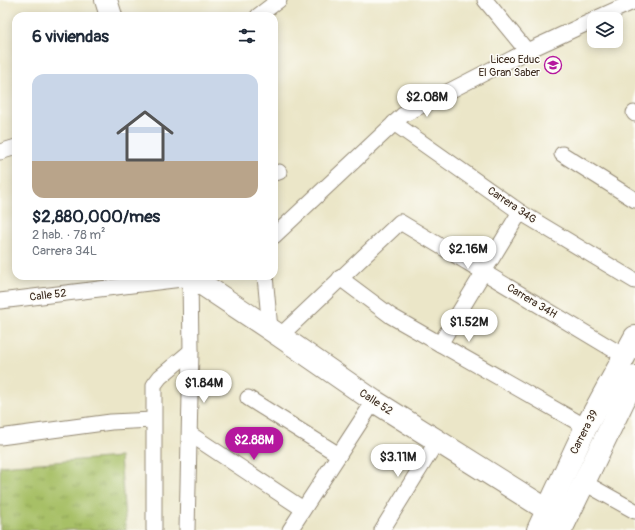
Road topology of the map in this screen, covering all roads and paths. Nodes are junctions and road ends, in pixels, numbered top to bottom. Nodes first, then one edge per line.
1 (106, 0) edge
2 (279, 0) edge
3 (485, 0) edge
4 (635, 1) edge
5 (110, 12) edge
6 (263, 12) edge
7 (611, 12) edge
8 (587, 23) edge
9 (527, 50) junction
10 (394, 123) junction
11 (12, 148) edge
12 (0, 152) edge
13 (562, 154) dead end
14 (635, 200) edge
15 (520, 212) junction
16 (278, 232) edge
17 (483, 271) junction
18 (340, 278) junction
19 (165, 280) edge
20 (190, 280) edge
21 (195, 280) edge
22 (266, 280) edge
23 (635, 281) edge
24 (0, 300) edge
25 (275, 332) junction
26 (635, 337) edge
27 (440, 344) junction
28 (191, 351) junction
29 (624, 356) junction
30 (633, 386) edge
31 (248, 398) dead end
32 (374, 402) junction
33 (154, 420) junction
34 (586, 427) junction
35 (190, 434) junction
36 (0, 437) edge
37 (438, 441) junction
38 (339, 455) junction
39 (583, 482) junction
40 (303, 509) junction
41 (546, 509) junction
42 (635, 511) edge
43 (563, 525) edge
44 (154, 530) edge
45 (187, 530) edge
46 (290, 530) edge
47 (382, 530) edge
48 (538, 530) edge

1 - 5 main road
2 - 6 street
3 - 9 street
4 - 7 street
8 - 9 street
9 - 10 street
10 - 15 street, Carrera 34G
10 - 16 street
11 - 12 street
13 - 14 street
15 - 17 street
15 - 23 street, Carrera 34G
17 - 18 street, Carrera 34H
17 - 27 street
17 - 29 street, Carrera 34H
18 - 25 street
18 - 27 street
19 - 24 street, Calle 52
20 - 28 street
21 - 25 main road, Calle 52
22 - 25 street
25 - 32 main road, Calle 52
26 - 29 main road, Carrera 39
27 - 34 street
28 - 33 street
28 - 35 street
29 - 34 main road, Carrera 39
30 - 39 main road, Carrera 39
31 - 38 street
32 - 37 main road, Calle 52
32 - 38 street
33 - 36 street
33 - 44 street
34 - 41 main road, Carrera 39
35 - 40 street
35 - 45 street
37 - 41 main road, Calle 52
37 - 47 street
38 - 40 street
39 - 42 street
39 - 43 main road, Carrera 39
40 - 46 street
41 - 43 main road, Calle 52
41 - 48 main road, Carrera 39

